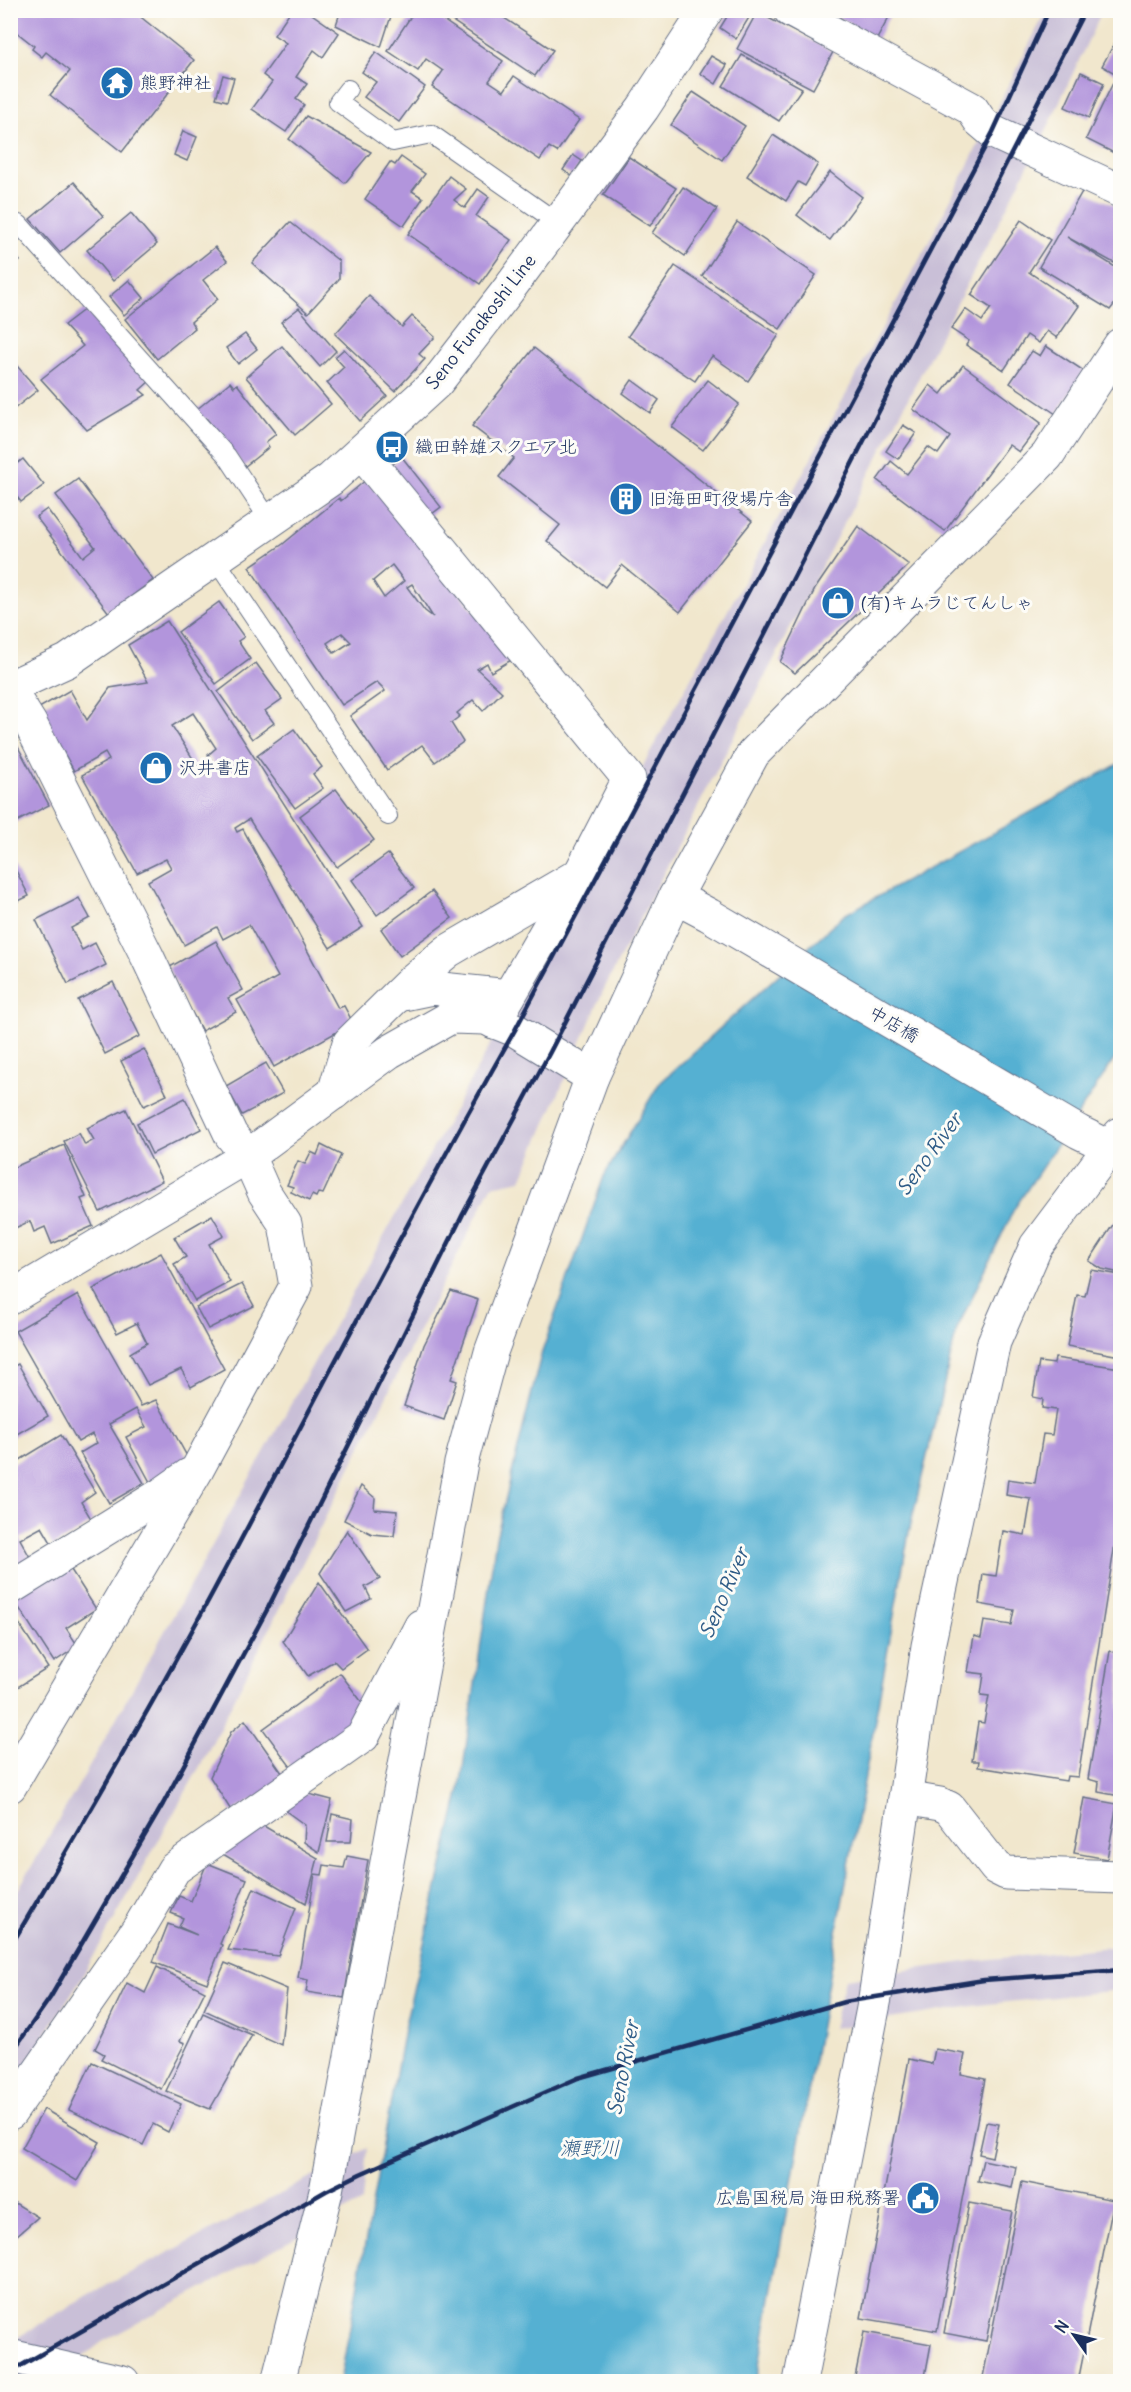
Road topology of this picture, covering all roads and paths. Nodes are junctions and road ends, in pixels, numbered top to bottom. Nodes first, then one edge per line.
1 (707, 10) edge
2 (790, 10) edge
3 (348, 89) dead end
4 (1120, 191) edge
5 (558, 223) junction
6 (19, 224) dead end
7 (1120, 345) edge
8 (361, 452) junction
9 (270, 521) junction
10 (215, 559) junction
11 (10, 689) edge
12 (388, 816) dead end
13 (580, 874) junction
14 (675, 897) junction
15 (398, 995) junction
16 (501, 1009) junction
17 (592, 1077) junction
18 (334, 1093) junction
19 (1117, 1144) edge
20 (248, 1156) junction
21 (10, 1298) edge
22 (198, 1468) junction
23 (10, 1588) edge
24 (436, 1598) junction
25 (10, 1786) edge
26 (905, 1797) junction
27 (1120, 1877) edge
28 (10, 2113) edge
29 (10, 2356) edge
30 (85, 2377) edge
31 (123, 2382) edge
32 (278, 2382) edge
33 (800, 2382) edge

1 - 5 street, Seno Funakoshi Line
2 - 4 street
3 - 5 lane
5 - 8 street, Seno Funakoshi Line
6 - 9 lane
7 - 14 street
8 - 9 street, Seno Funakoshi Line
8 - 13 street
9 - 10 street, Seno Funakoshi Line
10 - 11 street, Seno Funakoshi Line
10 - 12 lane
11 - 20 street
13 - 15 street
13 - 16 street
14 - 17 street
14 - 19 street, 中店橋
15 - 16 street
15 - 18 street
16 - 17 street
16 - 18 street
17 - 24 street
18 - 20 street
19 - 26 street
20 - 21 street
20 - 22 street
22 - 23 street
22 - 25 street
24 - 28 street
24 - 32 street
26 - 27 street
26 - 33 street
29 - 30 street
30 - 31 street

